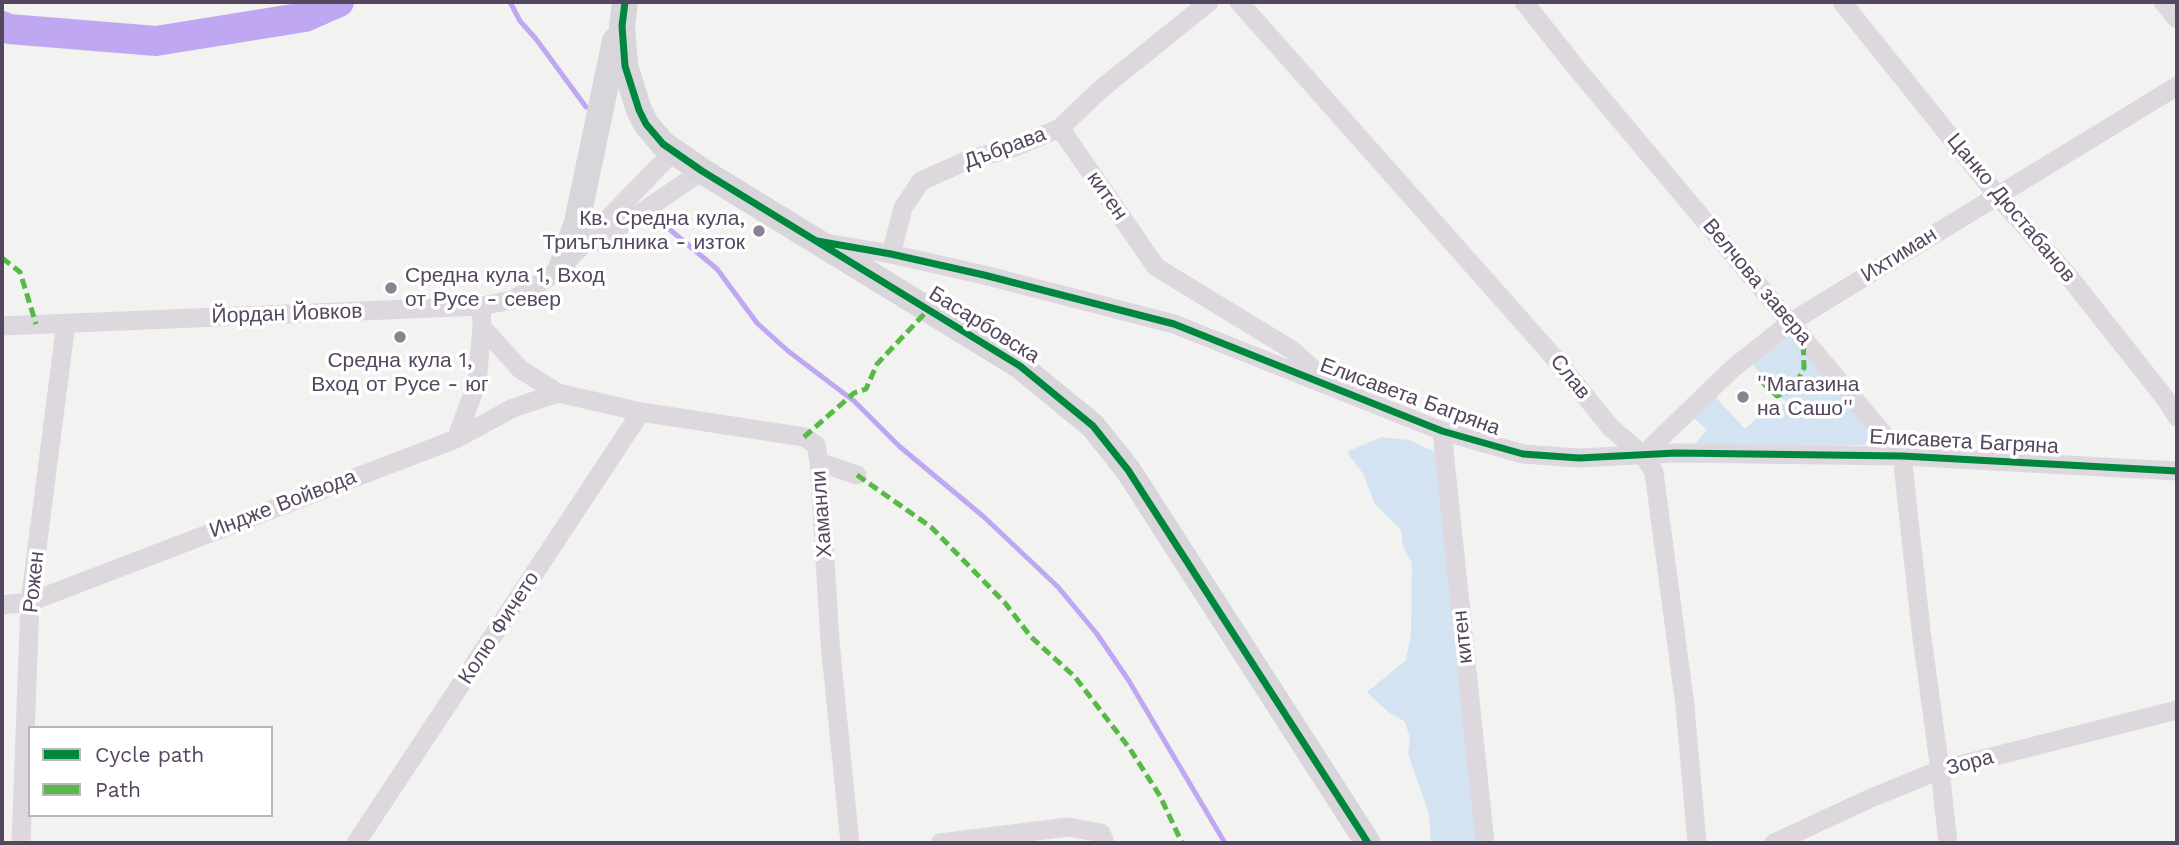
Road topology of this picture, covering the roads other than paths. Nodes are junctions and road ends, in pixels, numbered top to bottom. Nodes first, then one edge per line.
1 (624, 2) edge
2 (1209, 2) edge
3 (1239, 2) edge
4 (1524, 2) edge
5 (1842, 2) edge
6 (2163, 2) edge
7 (2177, 19) edge
8 (2177, 86) edge
9 (1060, 128) junction
10 (673, 152) junction
11 (702, 171) junction
12 (1997, 195) junction
13 (817, 241) junction
14 (891, 254) junction
15 (562, 266) junction
16 (481, 306) junction
17 (1791, 322) junction
18 (66, 323) junction
19 (2, 326) edge
20 (482, 327) junction
21 (1323, 385) junction
22 (558, 393) junction
23 (641, 412) junction
24 (2177, 417) edge
25 (1442, 431) junction
26 (456, 439) junction
27 (1643, 455) junction
28 (1902, 456) junction
29 (819, 462) junction
30 (2177, 471) edge
31 (858, 475) dead end
32 (30, 602) junction
33 (2, 605) edge
34 (2177, 710) edge
35 (1940, 770) junction
36 (21, 843) edge
37 (356, 843) edge
38 (850, 843) edge
39 (940, 843) edge
40 (1105, 843) edge
41 (1368, 843) edge
42 (1485, 843) edge
43 (1697, 843) edge
44 (1773, 843) edge
45 (1948, 843) edge

1 - 10 street, Басарбовска
1 - 15 street
2 - 9 street, Дъбрава
3 - 27 street, Слав
4 - 17 street, Велчова завера
5 - 12 street, Цанко Дюстабанов
6 - 7 street
8 - 12 street, Ихтиман
9 - 14 street, Дъбрава
9 - 21 street, китен
10 - 11 street, Басарбовска
10 - 15 street
11 - 13 street, Басарбовска
11 - 15 street
12 - 17 street, Ихтиман
12 - 24 street, Цанко Дюстабанов
13 - 14 street, Елисавета Багряна
13 - 41 street, Басарбовска
14 - 21 street, Елисавета Багряна
15 - 16 street, Йордан Йовков
16 - 18 street, Йордан Йовков
16 - 20 street
17 - 27 street, Ихтиман
17 - 28 street, Велчова завера
18 - 19 street, Йордан Йовков
18 - 32 street, Рожен
20 - 22 street, Хаманли
20 - 26 street
21 - 25 street, Елисавета Багряна
22 - 23 street, Хаманли
22 - 26 street, Индже Войвода
23 - 29 street, Хаманли
23 - 37 street, Колю Фичето
25 - 27 street, Елисавета Багряна
25 - 42 street, китен
26 - 32 street, Индже Войвода
27 - 28 street, Елисавета Багряна
27 - 43 street, Слав
28 - 30 street, Елисавета Багряна
28 - 35 street
29 - 31 street
29 - 38 street, Хаманли
32 - 33 street, Индже Войвода
32 - 36 street, Рожен
34 - 35 street, Зора
35 - 44 street, Зора
35 - 45 street
39 - 40 street

